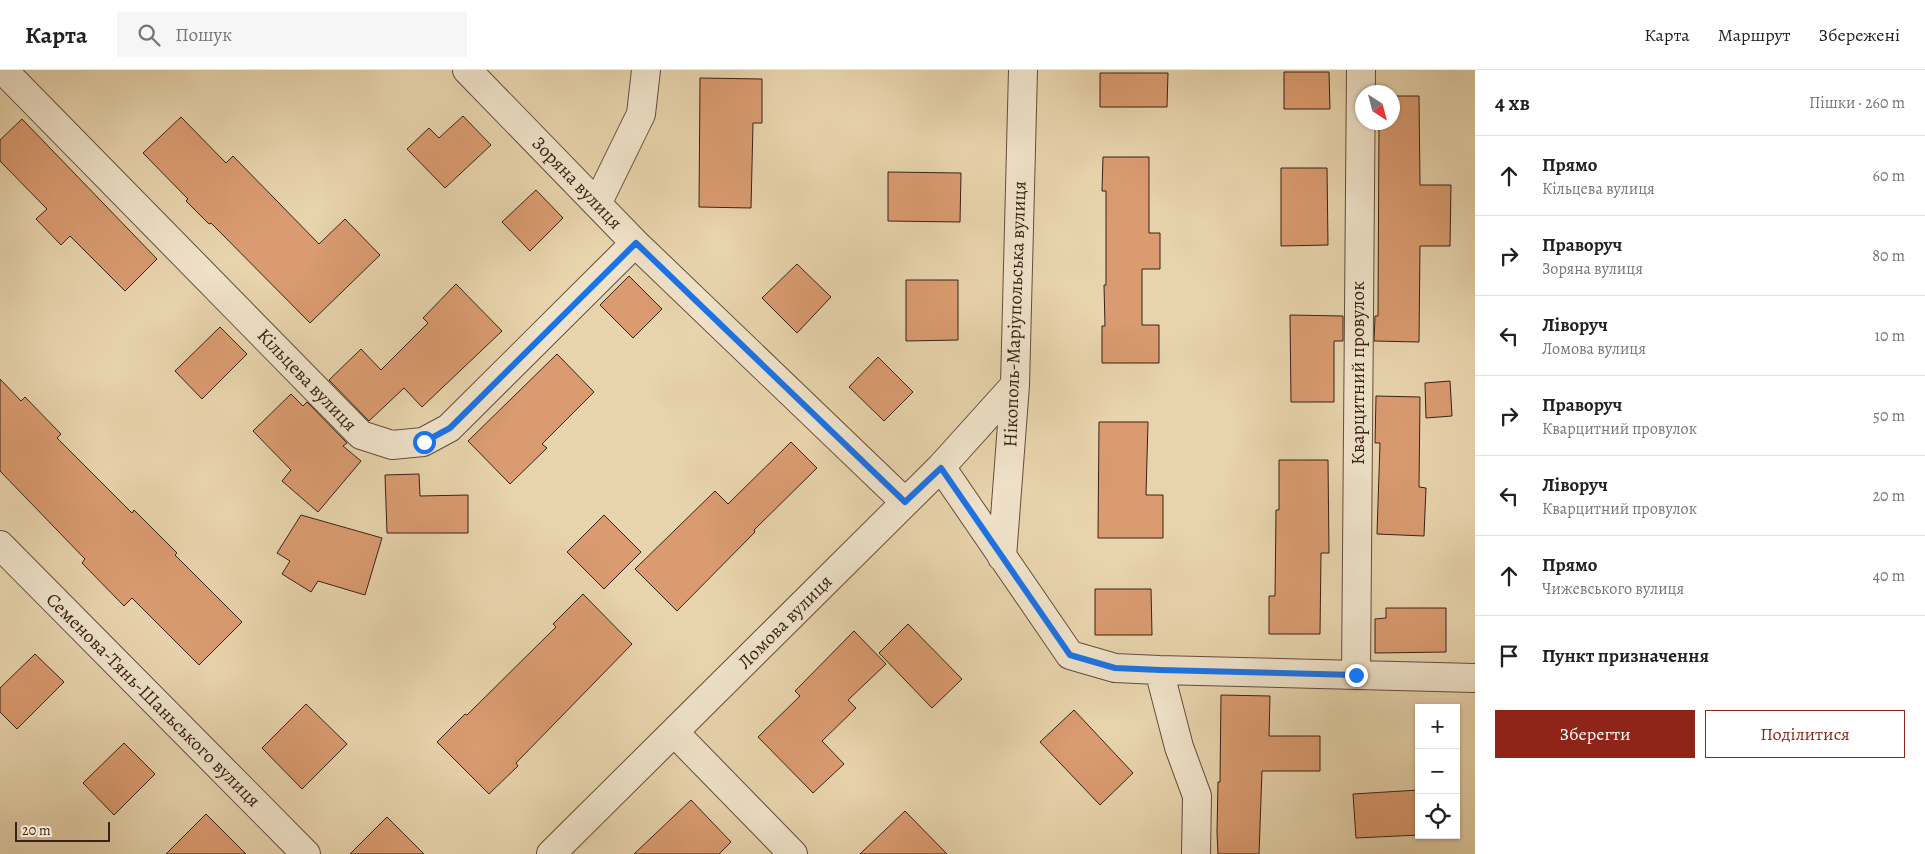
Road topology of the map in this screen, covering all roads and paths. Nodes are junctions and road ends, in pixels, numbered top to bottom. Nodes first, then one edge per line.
1 (3, 70) edge
2 (467, 70) edge
3 (646, 70) edge
4 (1023, 70) edge
5 (1360, 70) edge
6 (598, 204) junction
7 (636, 243) junction
8 (1015, 385) junction
9 (941, 468) junction
10 (905, 502) junction
11 (0, 545) edge
12 (1002, 557) junction
13 (1160, 670) junction
14 (1356, 675) junction
15 (1475, 678) edge
16 (674, 732) junction
17 (306, 854) edge
18 (551, 854) edge
19 (793, 854) edge
20 (1196, 854) edge

1 - 7 street, Кільцева вулиця
2 - 6 street, Зоряна вулиця
3 - 6 street
4 - 8 street, Нікополь-Маріупольська вулиця
5 - 14 street, Кварцитний провулок
6 - 7 street, Зоряна вулиця
7 - 10 street, Зоряна вулиця
8 - 9 street, Ломова вулиця
8 - 12 street, Нікополь-Маріупольська вулиця
9 - 10 street, Ломова вулиця
9 - 12 street
10 - 16 street, Ломова вулиця
11 - 17 street, Семенова-Тянь-Шаньського вулиця
12 - 13 street
13 - 14 street
13 - 20 street
14 - 15 street
16 - 18 street, Ломова вулиця
16 - 19 street

